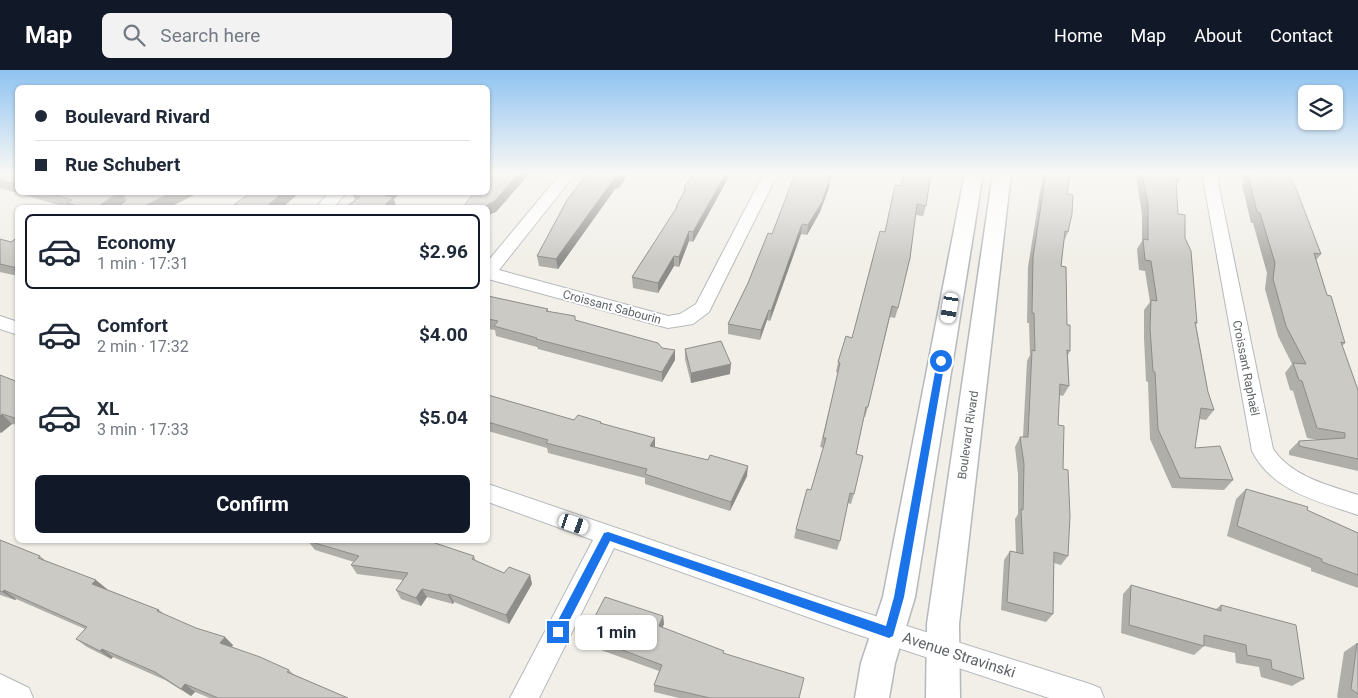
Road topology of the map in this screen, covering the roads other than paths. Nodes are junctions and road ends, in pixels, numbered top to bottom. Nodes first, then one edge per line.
1 (545, 202) edge
2 (756, 202) edge
3 (969, 202) edge
4 (998, 202) edge
5 (1215, 202) edge
6 (490, 271) edge
7 (490, 274) edge
8 (0, 322) edge
9 (15, 327) edge
10 (490, 495) edge
11 (1358, 505) edge
12 (608, 536) junction
13 (889, 632) junction
14 (944, 650) junction
15 (0, 688) edge
16 (19, 698) edge
17 (524, 698) edge
18 (872, 698) edge
19 (943, 698) edge
20 (1090, 698) edge

1 - 6 street
2 - 7 street, Croissant Sabourin
3 - 13 street
4 - 14 street, Boulevard Rivard
5 - 11 street, Croissant Raphaël
8 - 9 street
10 - 12 street, Avenue Stravinski
12 - 13 street, Avenue Stravinski
12 - 17 street
13 - 14 street, Avenue Stravinski
13 - 18 street
14 - 19 street, Boulevard Rivard
14 - 20 street, Avenue Stravinski
15 - 16 street

